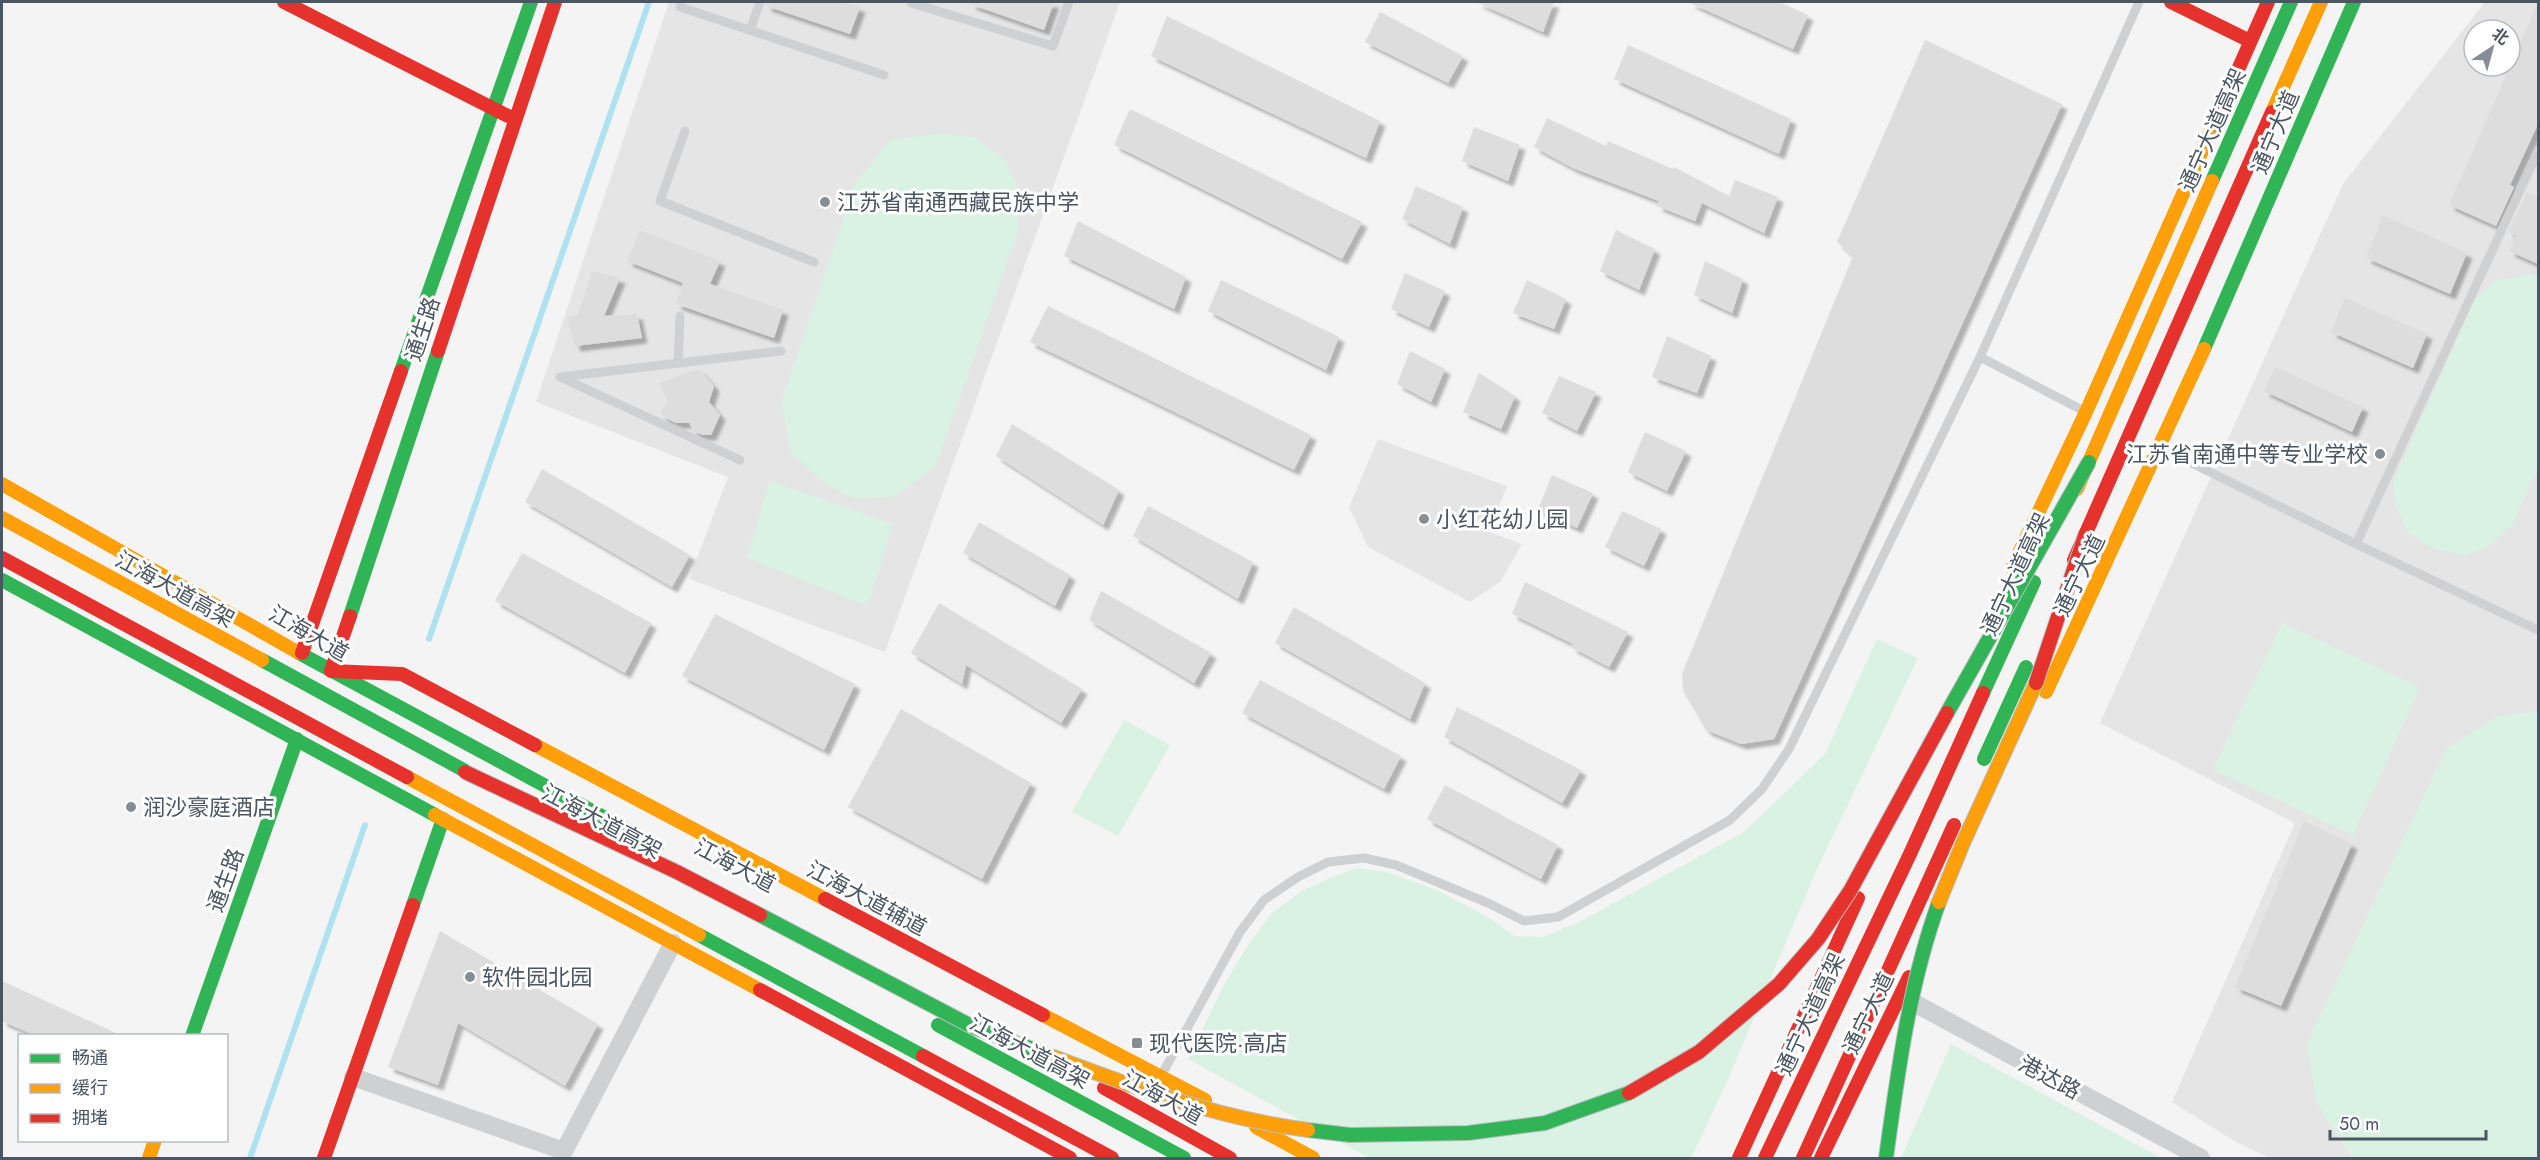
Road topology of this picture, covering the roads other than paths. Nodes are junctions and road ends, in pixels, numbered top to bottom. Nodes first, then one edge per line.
1 (284, 2) edge
2 (531, 2) edge
3 (555, 2) edge
4 (760, 2) edge
5 (1069, 2) edge
6 (2139, 2) edge
7 (2171, 2) edge
8 (2268, 2) edge
9 (2291, 2) edge
10 (2320, 2) edge
11 (2354, 2) edge
12 (910, 3) edge
13 (680, 7) dead end
14 (750, 30) junction
15 (2250, 41) junction
16 (884, 75) dead end
17 (492, 110) junction
18 (514, 119) junction
19 (685, 131) dead end
20 (2538, 157) edge
21 (814, 262) dead end
22 (680, 316) dead end
23 (781, 351) dead end
24 (1980, 357) junction
25 (678, 363) junction
26 (2086, 412) junction
27 (2161, 448) junction
28 (740, 460) dead end
29 (2089, 462) junction
30 (2, 484) edge
31 (2, 518) edge
32 (2086, 533) junction
33 (2356, 544) junction
34 (2, 558) edge
35 (2, 580) edge
36 (2538, 630) edge
37 (302, 653) junction
38 (331, 671) junction
39 (297, 739) junction
40 (1979, 770) dead end
41 (465, 772) junction
42 (1959, 814) dead end
43 (443, 819) junction
44 (673, 943) junction
45 (1900, 995) junction
46 (884, 996) dead end
47 (926, 1018) dead end
48 (192, 1034) edge
49 (1161, 1076) junction
50 (353, 1077) junction
51 (154, 1142) edge
52 (148, 1158) edge
53 (324, 1158) edge
54 (1070, 1158) edge
55 (1112, 1158) edge
56 (1185, 1158) edge
57 (1230, 1158) edge
58 (1313, 1158) edge
59 (1739, 1158) edge
60 (1766, 1158) edge
61 (1803, 1158) edge
62 (1821, 1158) edge
63 (1886, 1158) edge
64 (2201, 1158) edge

1 - 17 main road
2 - 17 main road, 通生路
3 - 18 main road, 通生路
4 - 14 lane
5 - 12 lane
6 - 24 lane
7 - 15 main road
8 - 15 main road
9 - 29 main road, 通宁大道高架
10 - 32 main road
11 - 27 main road, 通宁大道
13 - 14 lane
14 - 16 lane
15 - 26 main road
17 - 18 main road
17 - 37 main road, 通生路
18 - 38 main road, 通生路
19 - 21 lane
20 - 33 lane
22 - 25 lane
23 - 25 lane
24 - 26 lane
24 - 49 lane
25 - 28 lane
26 - 59 main road
27 - 33 lane
27 - 45 main road, 通宁大道
29 - 41 main road, bridge
29 - 60 main road, 通宁大道高架, bridge
30 - 37 main road, 江海大道
31 - 41 main road, 江海大道高架
32 - 40 main road, bridge
32 - 63 main road, bridge
33 - 36 lane
34 - 55 main road
35 - 39 main road
37 - 38 main road, 江海大道
38 - 49 main road, 江海大道辅道
38 - 57 main road, 江海大道
39 - 43 main road
39 - 48 main road, 通生路
41 - 46 main road, 江海大道高架, bridge
42 - 61 main road
43 - 44 main road
43 - 50 main road
44 - 50 street
44 - 54 main road
45 - 62 main road, 通宁大道
45 - 64 street, 港达路
47 - 56 main road, 江海大道高架
49 - 58 main road, 江海大道辅道
50 - 53 main road
51 - 52 main road

